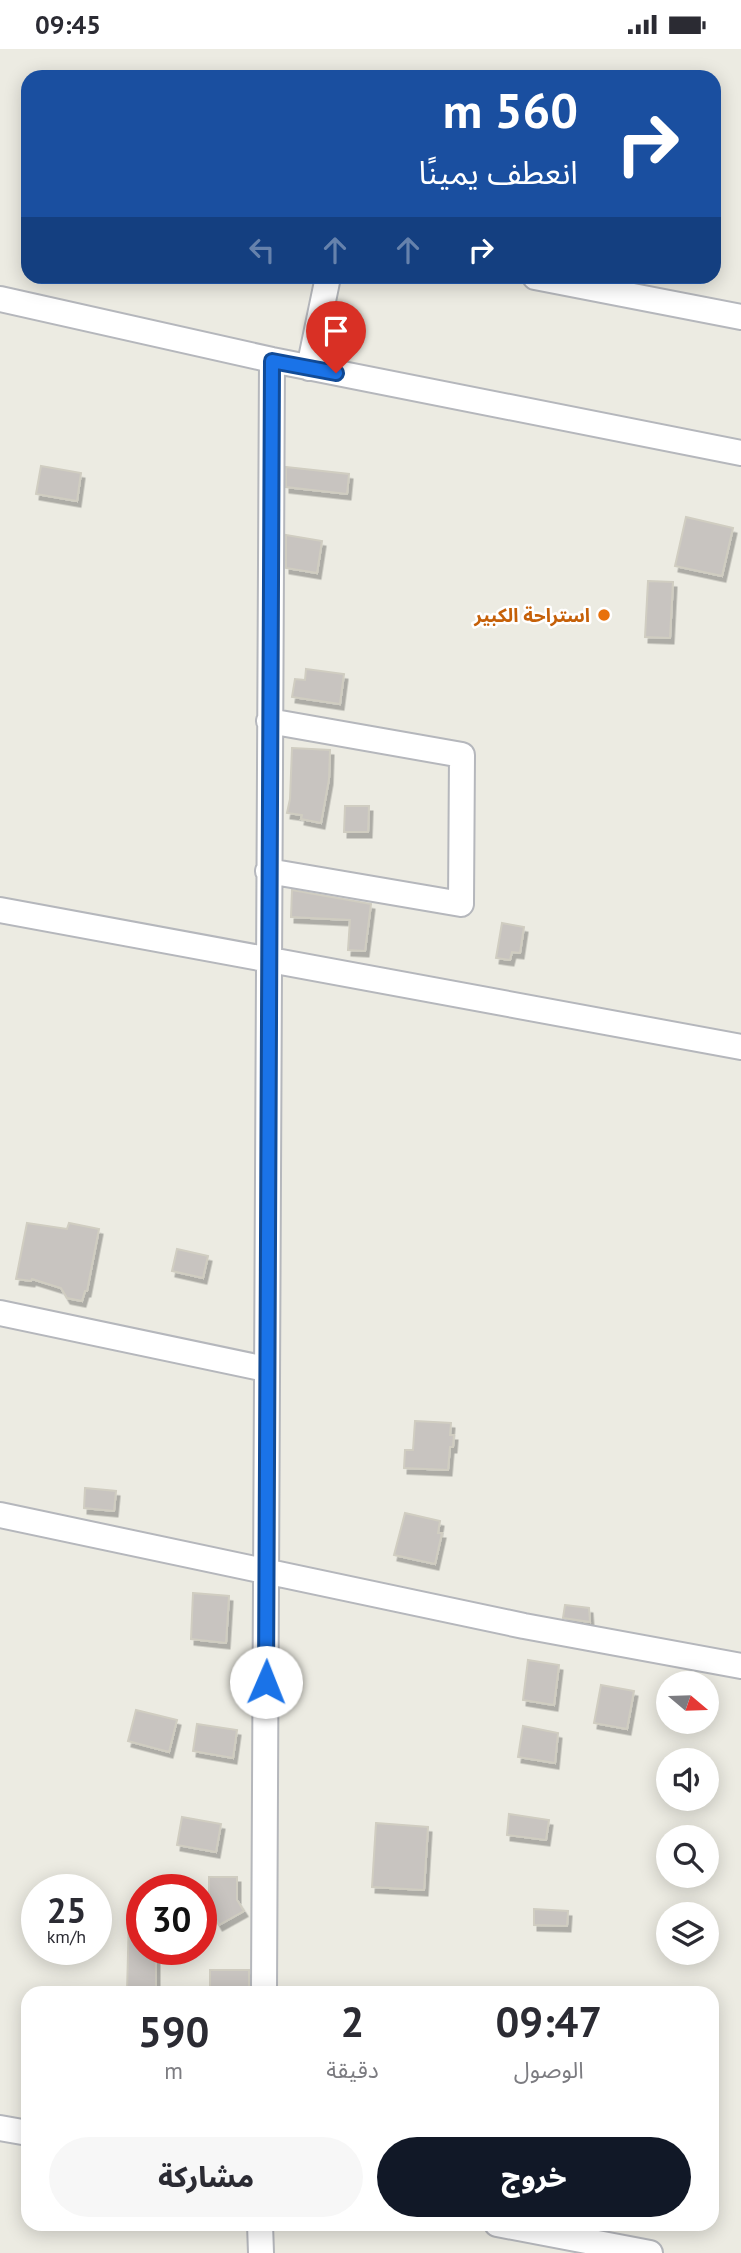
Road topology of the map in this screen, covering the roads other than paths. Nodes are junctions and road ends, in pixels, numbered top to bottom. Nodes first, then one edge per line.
1 (327, 284) edge
2 (571, 284) edge
3 (0, 299) edge
4 (741, 317) edge
5 (272, 361) junction
6 (309, 368) junction
7 (741, 453) edge
8 (269, 721) junction
9 (268, 870) junction
10 (0, 910) edge
11 (268, 959) junction
12 (741, 1048) edge
13 (0, 1313) edge
14 (266, 1369) junction
15 (0, 1515) edge
16 (267, 1573) junction
17 (741, 1666) edge
18 (264, 1986) edge
19 (0, 2128) edge
20 (21, 2132) edge
21 (260, 2231) edge
22 (534, 2231) edge
23 (261, 2253) edge
24 (650, 2253) edge

1 - 6 street
2 - 4 street
3 - 5 street
5 - 6 street
5 - 8 street
6 - 7 street
8 - 9 street
8 - 9 street
9 - 11 street
10 - 11 street
11 - 12 street
11 - 14 street
13 - 14 street
14 - 16 street
15 - 16 street
16 - 17 street
16 - 18 street
19 - 20 street
21 - 23 street
22 - 24 street

